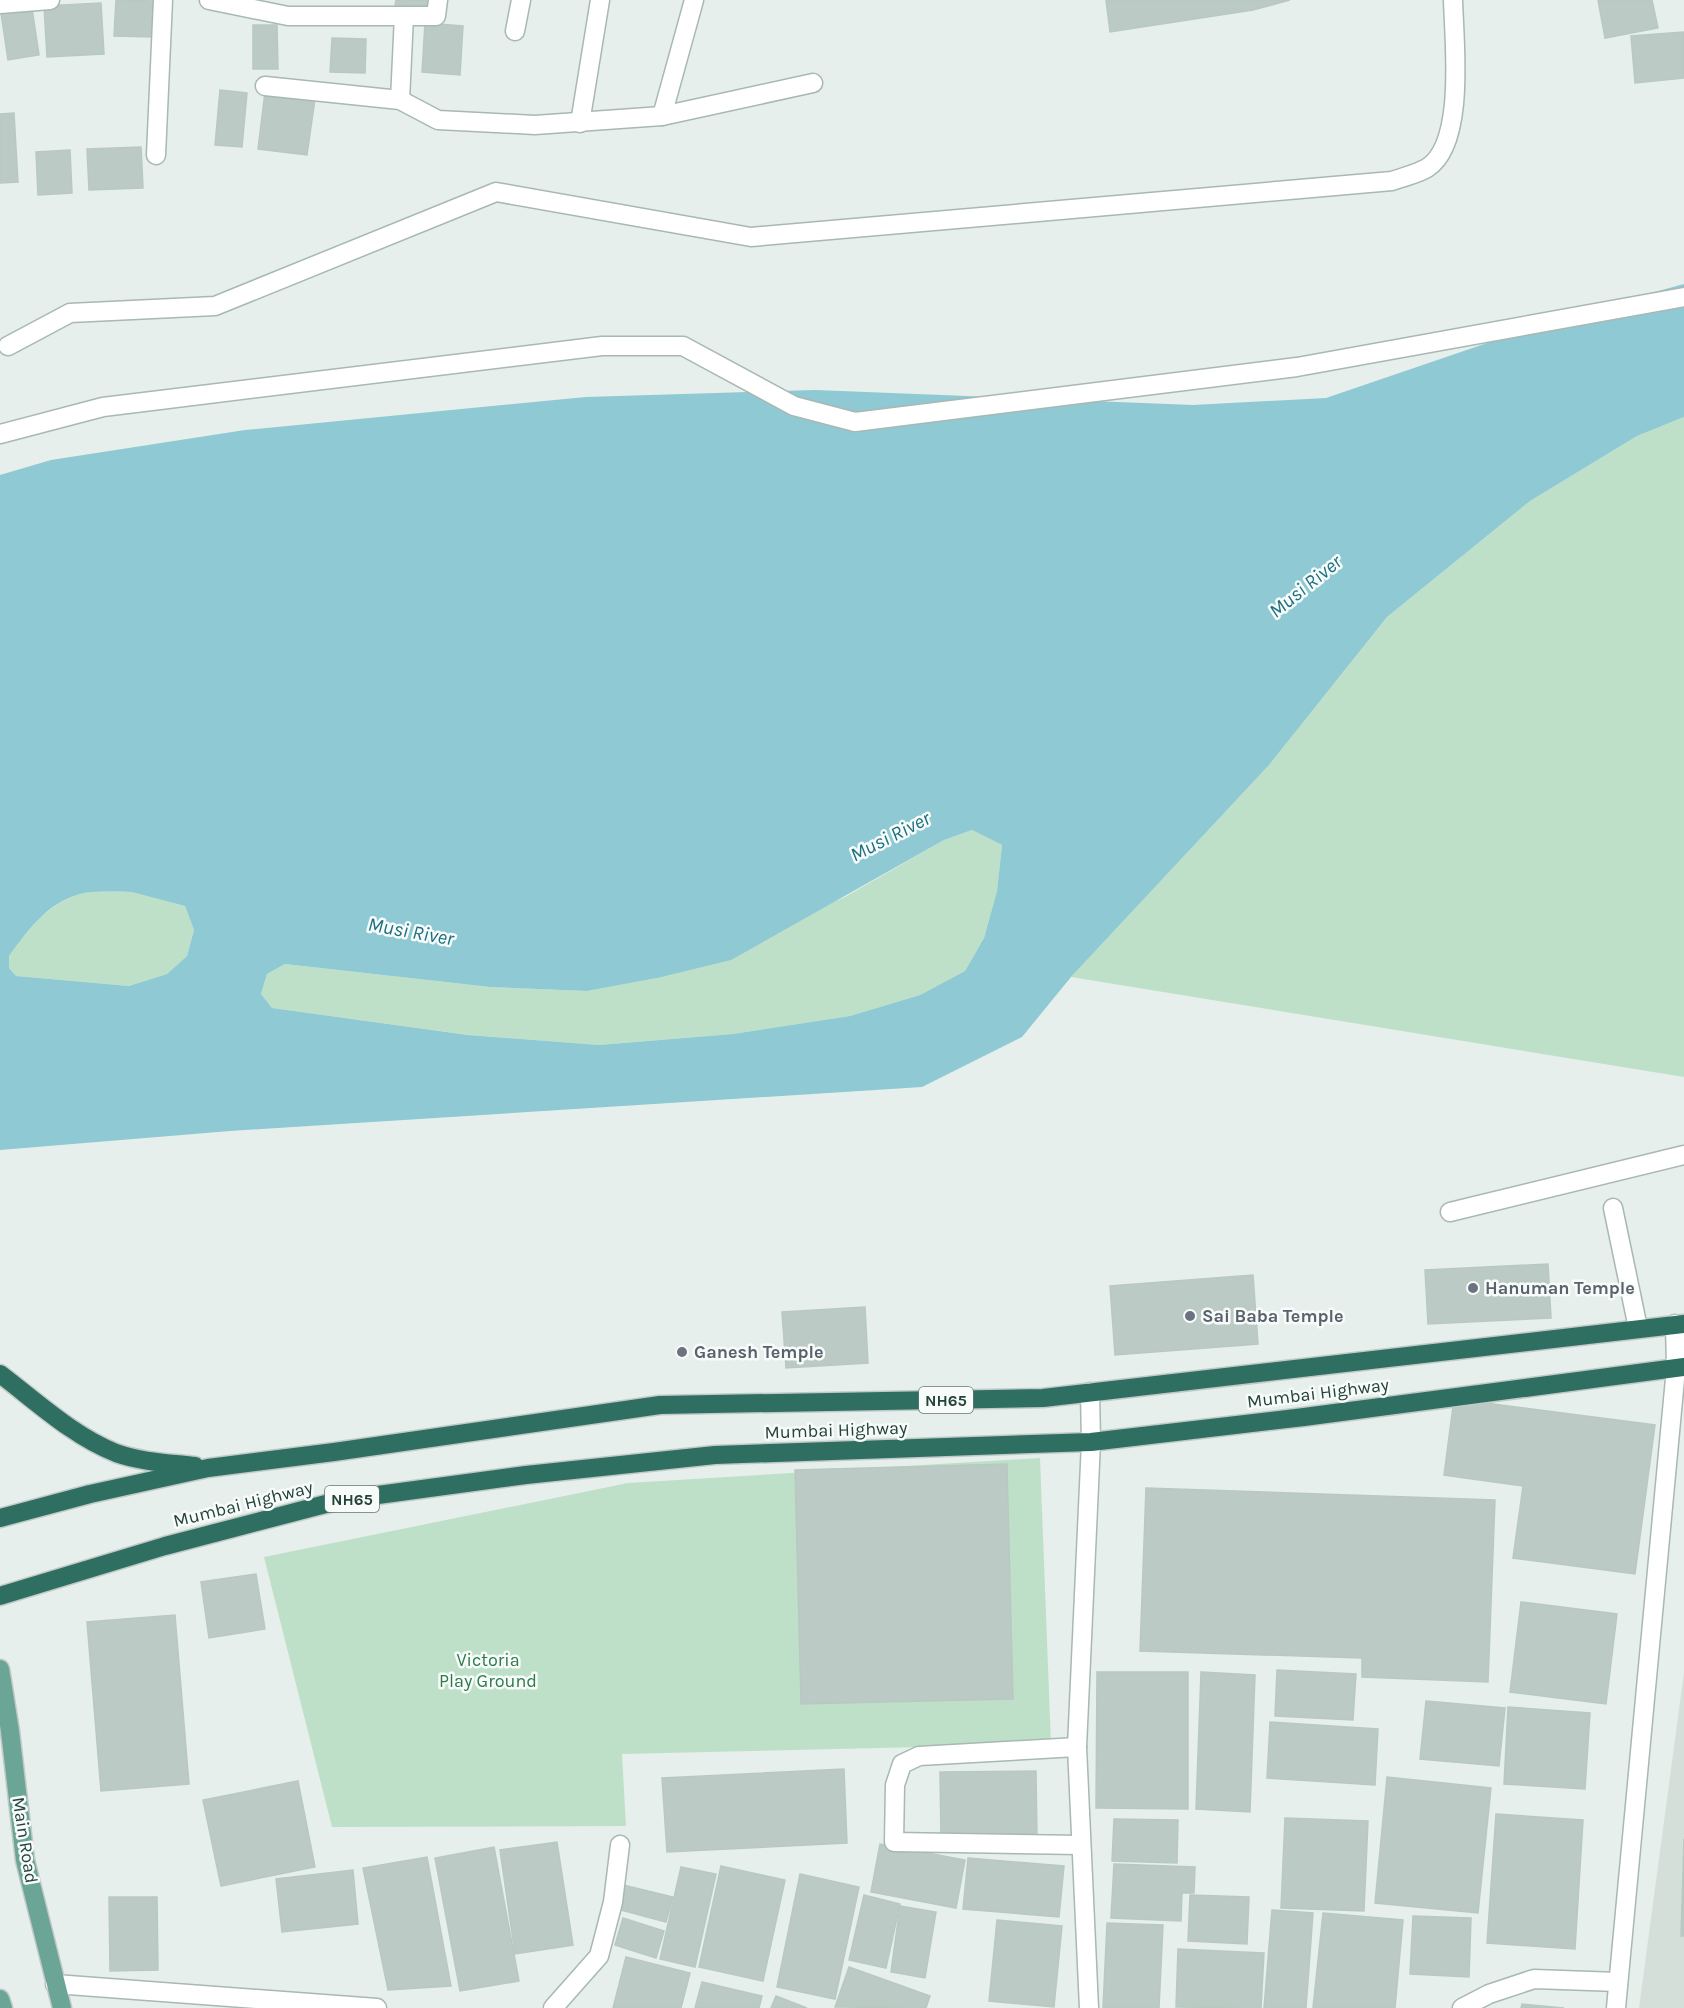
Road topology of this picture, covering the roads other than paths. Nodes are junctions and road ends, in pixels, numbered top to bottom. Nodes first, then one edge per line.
1 (50, 0) edge
2 (163, 0) edge
3 (208, 0) edge
4 (438, 0) edge
5 (521, 0) edge
6 (600, 0) edge
7 (694, 0) edge
8 (1453, 0) edge
9 (2, 3) edge
10 (404, 16) junction
11 (515, 31) dead end
12 (813, 83) dead end
13 (266, 86) dead end
14 (400, 100) junction
15 (662, 116) junction
16 (580, 123) junction
17 (156, 155) dead end
18 (1684, 297) edge
19 (9, 346) dead end
20 (0, 434) edge
21 (1684, 1155) edge
22 (1613, 1208) dead end
23 (1450, 1212) dead end
24 (1679, 1324) edge
25 (1638, 1328) junction
26 (1680, 1368) edge
27 (0, 1374) edge
28 (1090, 1392) junction
29 (1091, 1442) junction
30 (208, 1468) junction
31 (0, 1518) edge
32 (0, 1596) edge
33 (0, 1669) edge
34 (1077, 1747) junction
35 (620, 1845) dead end
36 (1080, 1845) junction
37 (1618, 1982) junction
38 (55, 1984) junction
39 (0, 1999) edge
40 (3, 2008) edge
41 (62, 2008) edge
42 (377, 2008) edge
43 (553, 2008) edge
44 (1089, 2008) edge
45 (1462, 2008) edge
46 (1616, 2008) edge

1 - 9 street
2 - 17 street
3 - 10 street
4 - 10 street
5 - 11 street
6 - 16 street
7 - 15 street
8 - 19 street
10 - 14 street
12 - 15 street
13 - 14 street
14 - 16 street
15 - 16 street
18 - 20 street
21 - 23 street
22 - 25 street
24 - 25 highway, Mumbai Highway / NH65
24 - 26 street
25 - 28 highway, Mumbai Highway / NH65
26 - 29 highway, Mumbai Highway / NH65
26 - 37 street
27 - 30 highway, NH65
28 - 29 street
28 - 30 highway, Mumbai Highway / NH65
29 - 32 highway, Mumbai Highway / NH65
29 - 34 street
30 - 31 highway, Mumbai Highway / NH65
33 - 38 main road, Main Road
34 - 36 street
34 - 36 street
35 - 43 street
36 - 44 street
37 - 45 street
37 - 46 street
38 - 41 main road, Main Road
38 - 42 street
39 - 40 main road

